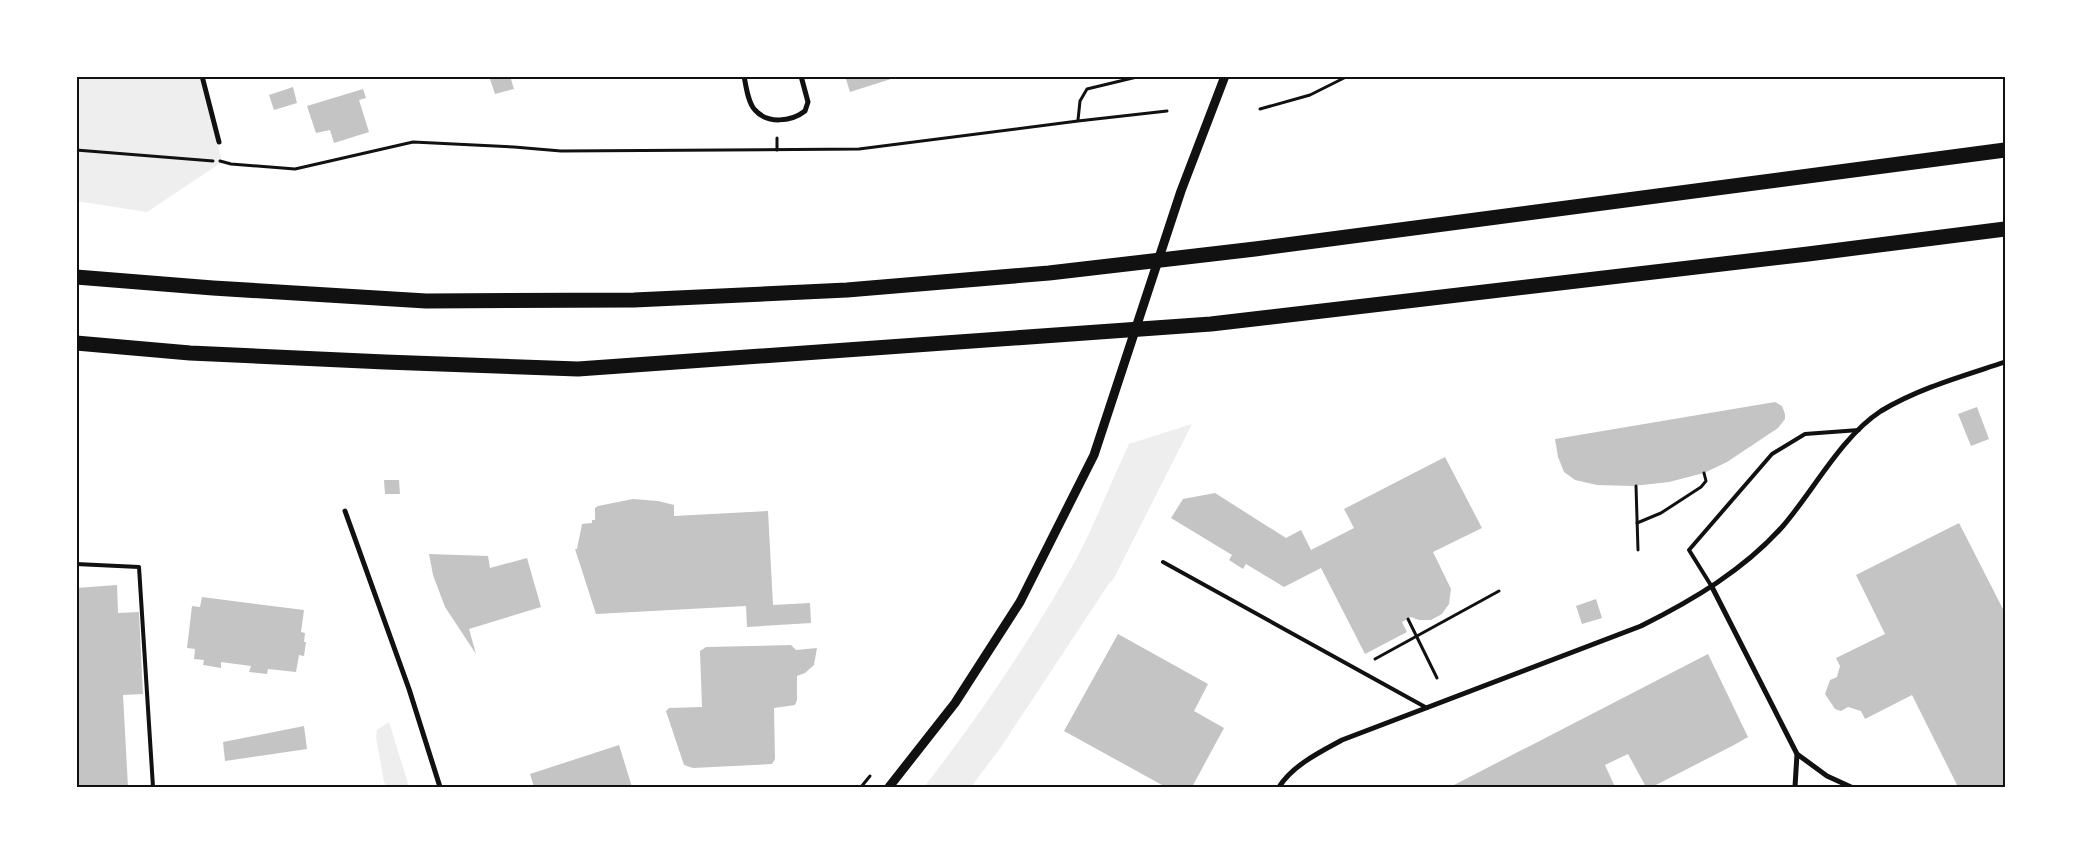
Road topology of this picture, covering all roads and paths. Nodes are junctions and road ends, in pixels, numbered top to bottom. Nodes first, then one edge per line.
1 (202, 76) edge
2 (744, 76) edge
3 (801, 76) edge
4 (1141, 76) edge
5 (1225, 76) edge
6 (1348, 76) edge
7 (1260, 109) dead end
8 (1167, 111) dead end
9 (1078, 121) junction
10 (219, 142) dead end
11 (76, 150) edge
12 (2005, 150) edge
13 (2005, 229) edge
14 (76, 277) edge
15 (76, 343) edge
16 (2005, 362) edge
17 (1859, 430) junction
18 (1704, 473) dead end
19 (1636, 486) dead end
20 (345, 511) dead end
21 (1637, 523) junction
22 (1638, 550) dead end
23 (1163, 562) dead end
24 (76, 564) edge
25 (1712, 587) junction
26 (1500, 591) dead end
27 (1408, 619) dead end
28 (1416, 636) junction
29 (1356, 668) junction
30 (1437, 678) dead end
31 (1427, 708) junction
32 (1797, 754) junction
33 (872, 774) dead end
34 (153, 787) edge
35 (440, 787) edge
36 (861, 787) edge
37 (889, 787) edge
38 (1279, 787) edge
39 (1795, 787) edge
40 (1852, 787) edge

1 - 10 street
2 - 3 street
4 - 9 path
5 - 37 street
6 - 7 path
8 - 9 path
9 - 11 path
12 - 14 highway
13 - 15 highway
16 - 17 street
17 - 25 street
17 - 25 lane
18 - 21 path
19 - 21 path
20 - 35 street
21 - 22 path
23 - 29 lane
24 - 34 lane
25 - 31 street
25 - 32 street
26 - 28 path
27 - 28 path
28 - 29 path
28 - 30 path
29 - 31 lane
31 - 38 street
32 - 39 street
32 - 40 street
33 - 36 path

